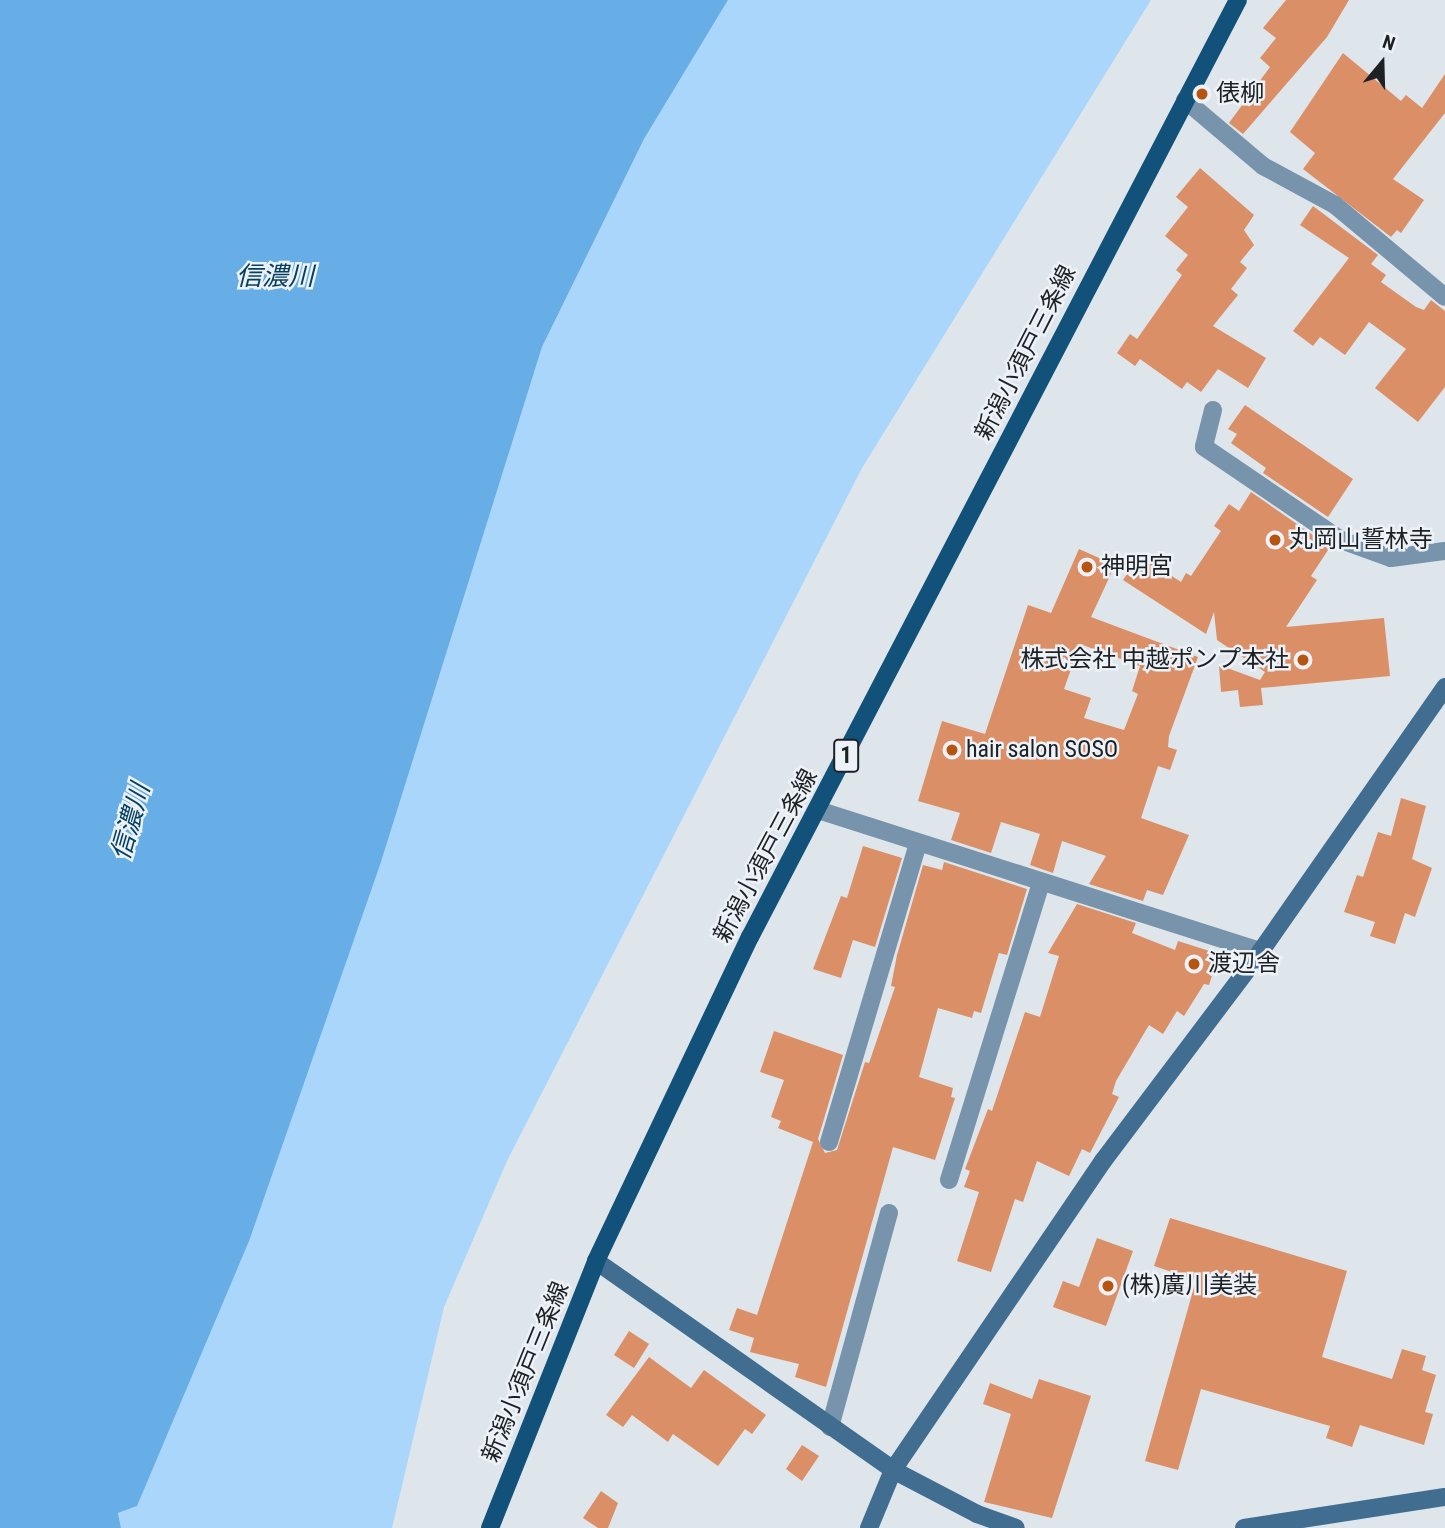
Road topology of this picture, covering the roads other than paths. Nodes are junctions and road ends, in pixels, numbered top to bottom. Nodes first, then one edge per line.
1 (1238, 0) edge
2 (1185, 100) junction
3 (1445, 297) edge
4 (1213, 410) dead end
5 (1445, 551) edge
6 (1445, 687) edge
7 (818, 810) junction
8 (918, 843) junction
9 (1041, 883) junction
10 (1261, 951) junction
11 (829, 1142) dead end
12 (948, 1180) dead end
13 (889, 1213) dead end
14 (596, 1261) junction
15 (830, 1427) junction
16 (893, 1470) junction
17 (1445, 1497) edge
18 (490, 1528) edge
19 (869, 1528) edge
20 (1016, 1528) edge
21 (1244, 1528) edge

1 - 2 main road, 新潟小須戸三条線 / 1
2 - 3 street
2 - 7 main road, 新潟小須戸三条線 / 1
4 - 5 street
6 - 10 street
7 - 8 street
7 - 14 main road, 新潟小須戸三条線 / 1
8 - 9 street
8 - 11 street
9 - 10 street
9 - 12 street
10 - 16 street
13 - 15 street
14 - 15 street
14 - 18 main road, 新潟小須戸三条線 / 1
15 - 16 street
16 - 19 street
16 - 20 street
17 - 21 street

